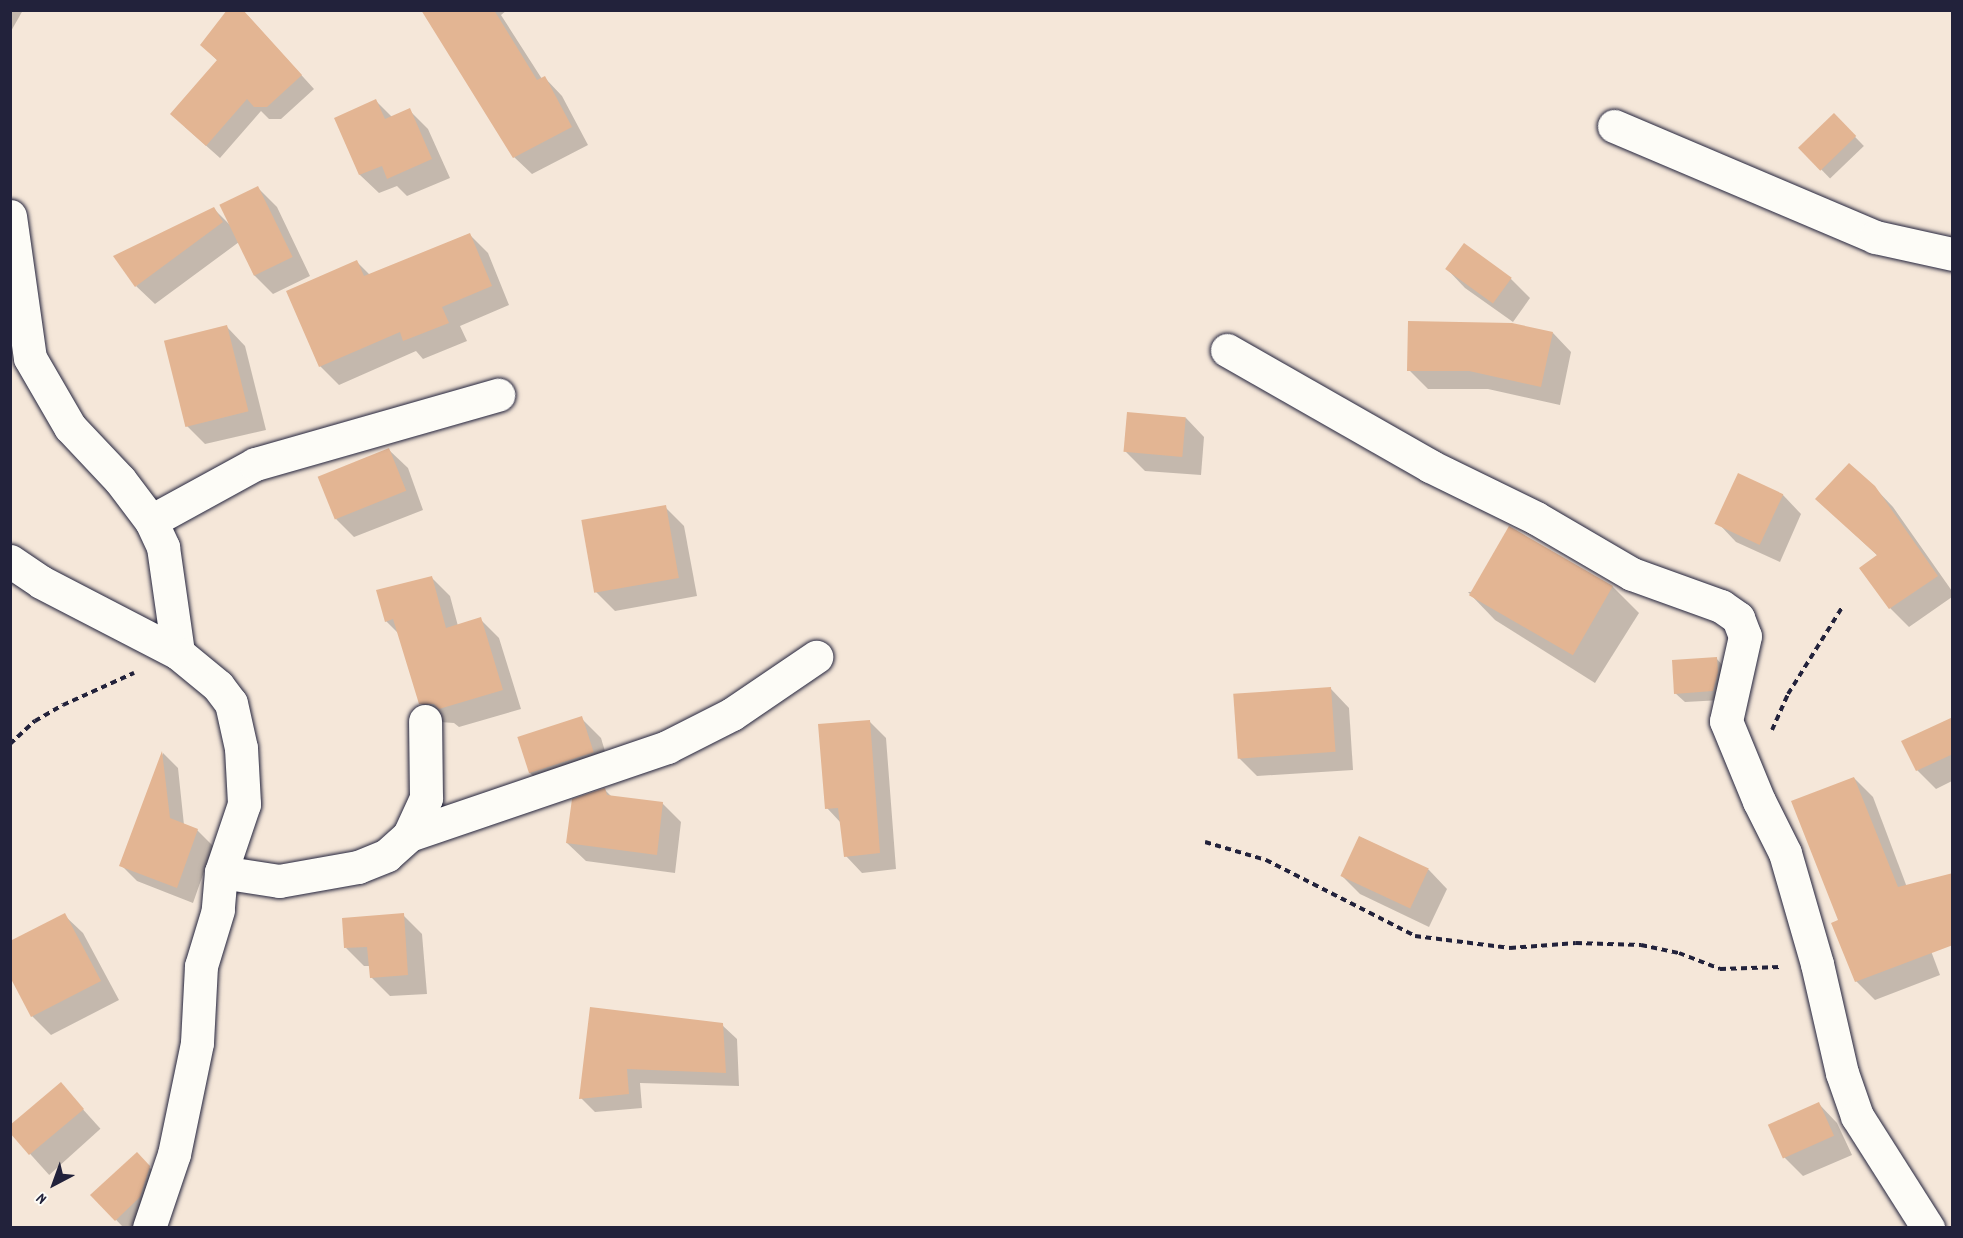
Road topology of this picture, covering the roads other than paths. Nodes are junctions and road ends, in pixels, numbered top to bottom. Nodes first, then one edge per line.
1 (1614, 126) dead end
2 (10, 216) edge
3 (1953, 254) edge
4 (1227, 350) dead end
5 (498, 395) dead end
6 (151, 521) junction
7 (10, 561) edge
8 (178, 653) junction
9 (816, 657) dead end
10 (425, 721) dead end
11 (409, 835) junction
12 (221, 872) junction
13 (149, 1227) edge
14 (1928, 1227) edge

1 - 3 street
2 - 6 street
4 - 14 street
5 - 6 street
6 - 8 street
7 - 8 street
8 - 12 street
9 - 11 street
10 - 11 street
11 - 12 street
12 - 13 street

